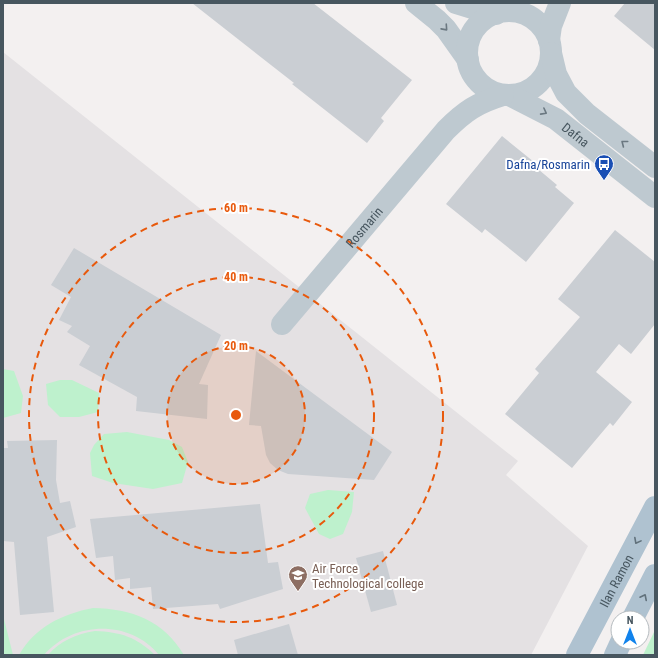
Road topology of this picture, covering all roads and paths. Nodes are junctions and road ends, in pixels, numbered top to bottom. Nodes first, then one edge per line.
1 (416, 3) edge
2 (456, 3) edge
3 (560, 3) edge
4 (512, 9) edge
5 (550, 47) junction
6 (469, 63) junction
7 (506, 95) junction
8 (446, 130) junction
9 (655, 167) edge
10 (655, 197) edge
11 (282, 324) dead end
12 (655, 507) edge
13 (655, 576) edge
14 (638, 610) edge
15 (576, 655) edge

1 -> 6 street
2 - 4 street
3 - 5 street
4 - 5 street
4 - 6 street
5 - 7 street
9 -> 5 street, Dafna
6 - 7 street
6 - 8 street, Rosmarin
7 - 8 street, Rosmarin
7 -> 10 street, Dafna
8 - 11 street, Rosmarin
12 -> 15 main road, Ilan Ramon
14 -> 13 main road

